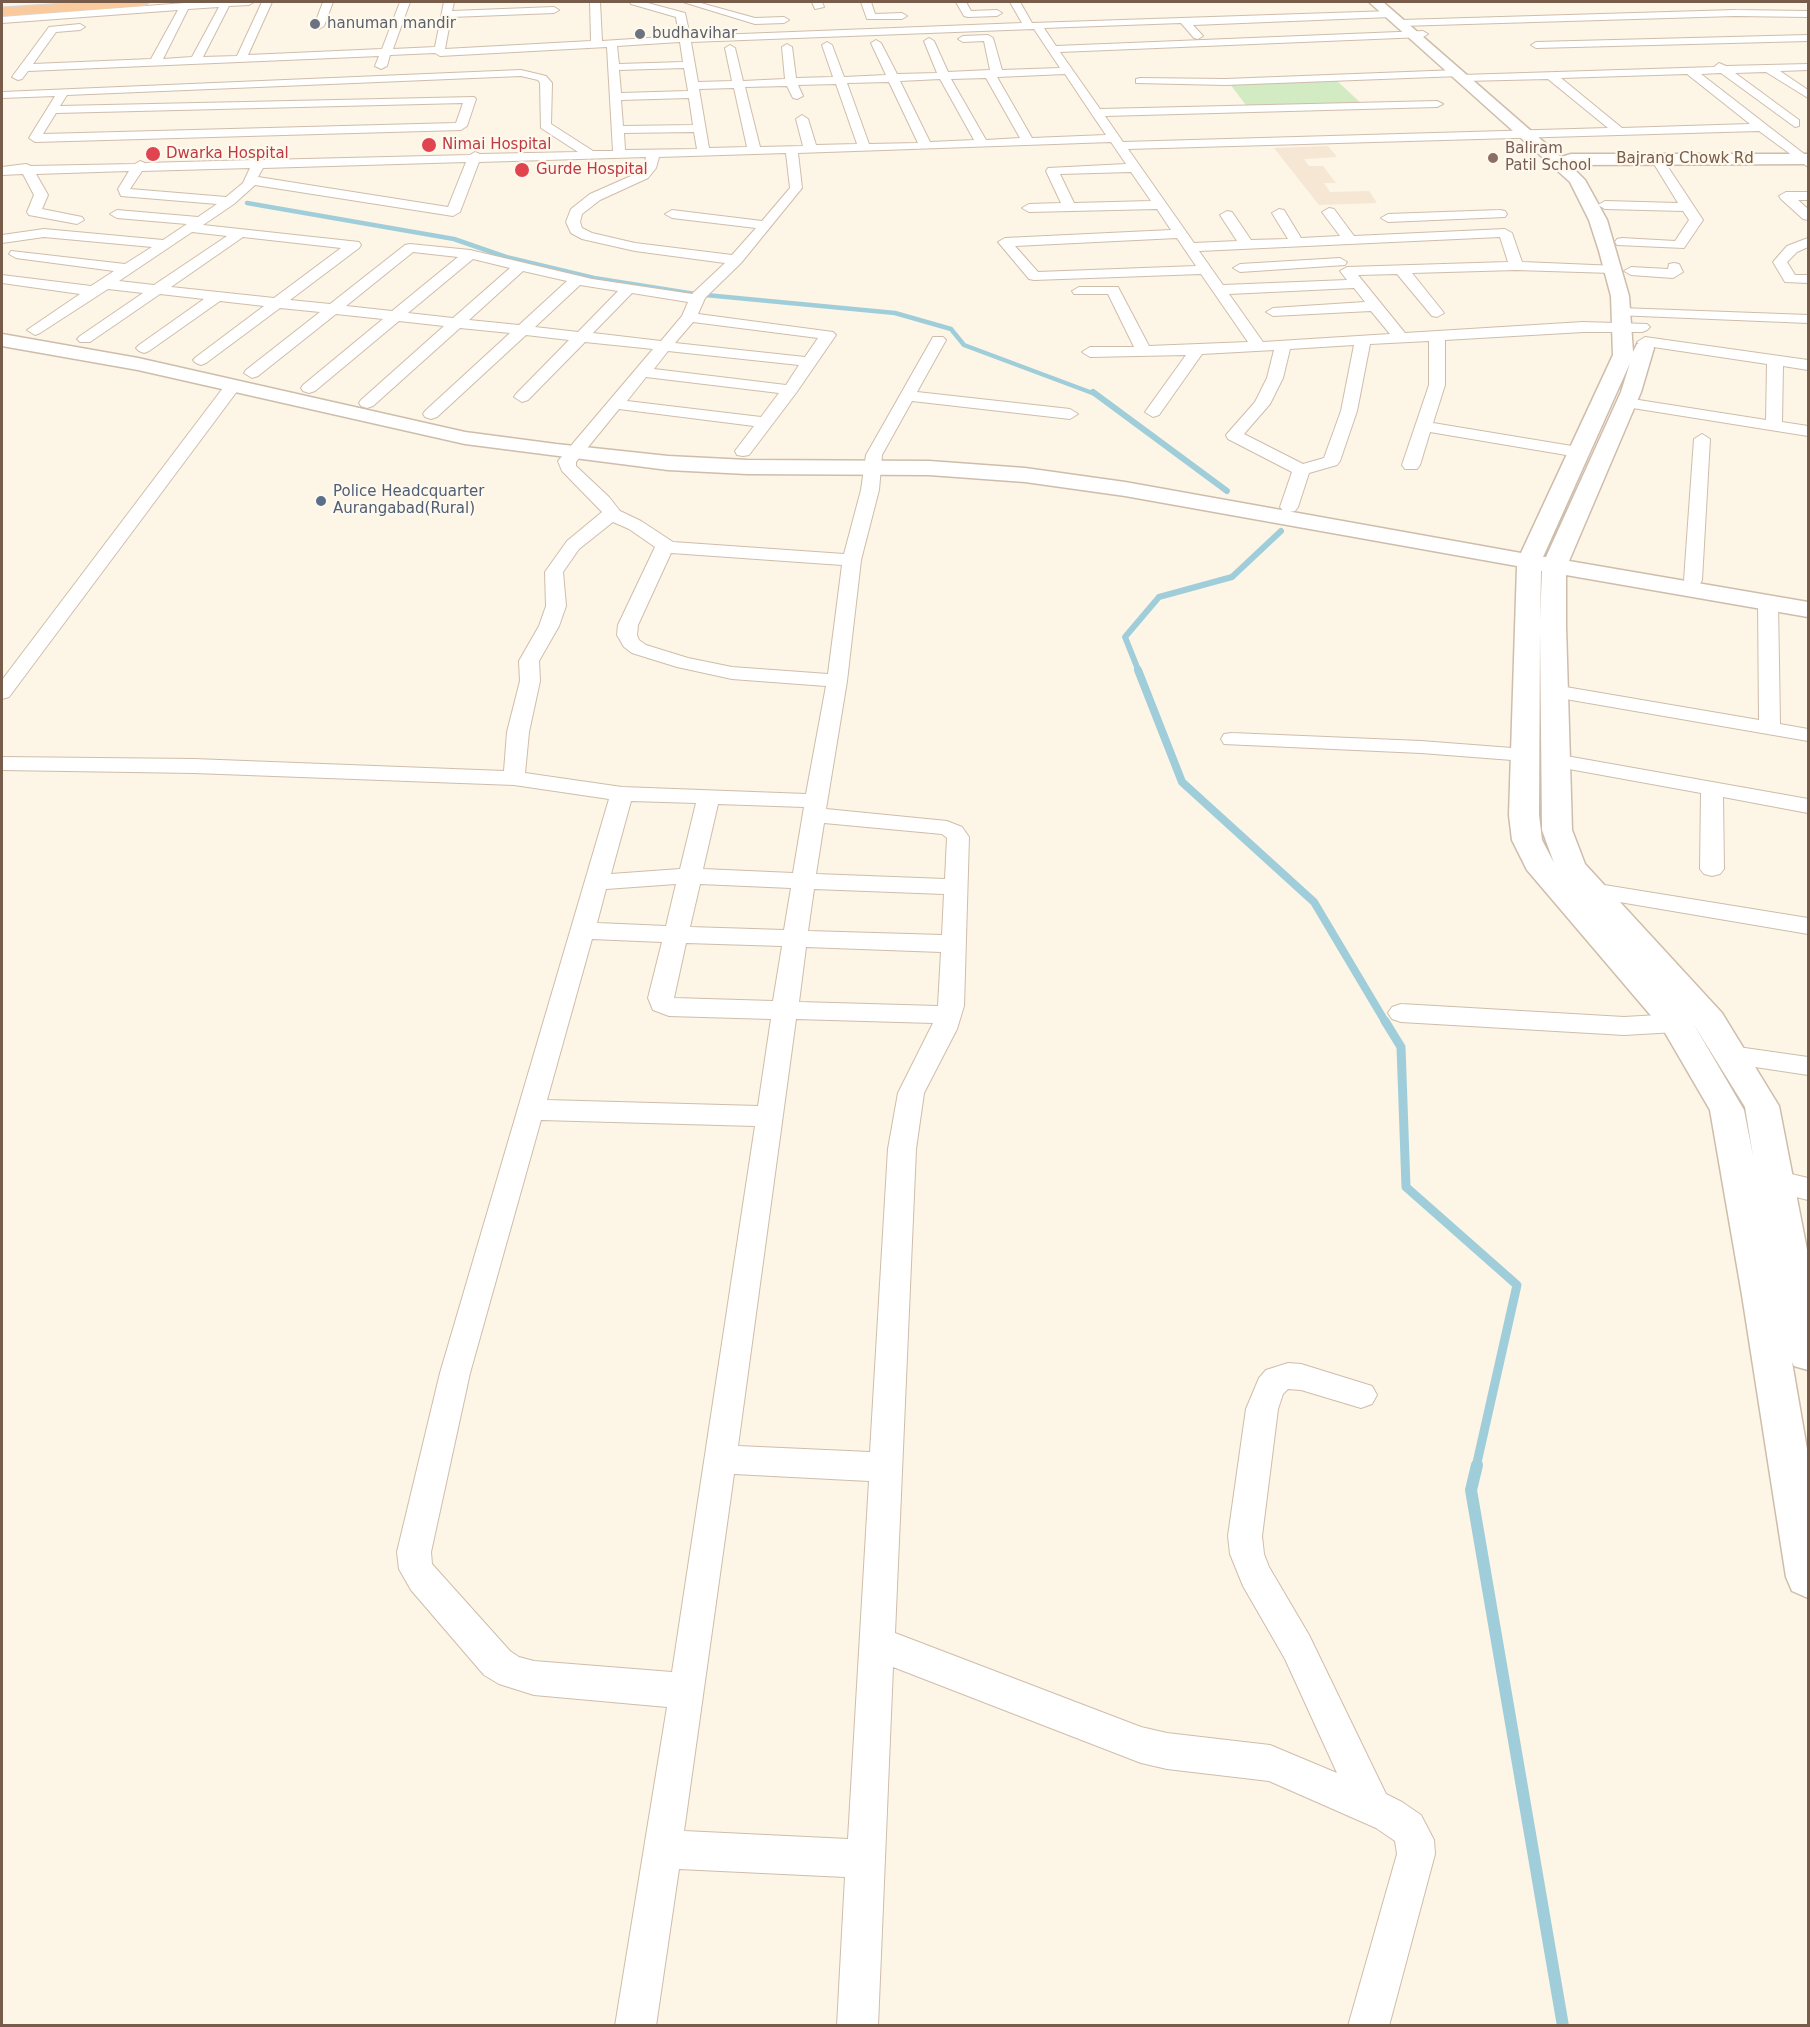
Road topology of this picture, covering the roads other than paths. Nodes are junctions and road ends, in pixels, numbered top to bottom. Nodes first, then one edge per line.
1 (82, 2) edge
2 (87, 2) edge
3 (142, 2) edge
4 (249, 2) edge
5 (267, 2) edge
6 (328, 2) edge
7 (405, 2) edge
8 (481, 2) edge
9 (595, 2) edge
10 (635, 2) edge
11 (688, 2) edge
12 (866, 2) edge
13 (961, 2) edge
14 (1675, 2) edge
15 (1707, 2) edge
16 (1735, 2) edge
17 (226, 3) junction
18 (185, 6) junction
19 (448, 6) edge
20 (1017, 7) edge
21 (1540, 7) dead end
22 (1566, 7) dead end
23 (1173, 8) dead end
24 (1507, 8) dead end
25 (2, 10) edge
26 (554, 10) edge
27 (1031, 12) dead end
28 (1698, 14) junction
29 (1727, 14) junction
30 (1756, 14) junction
31 (1809, 14) edge
32 (915, 16) dead end
33 (1554, 18) junction
34 (1579, 18) junction
35 (1401, 19) edge
36 (1521, 19) junction
37 (2, 20) edge
38 (796, 20) dead end
39 (809, 20) dead end
40 (1151, 21) junction
41 (1185, 21) junction
42 (1781, 22) dead end
43 (1678, 24) junction
44 (95, 26) dead end
45 (319, 26) dead end
46 (1033, 26) junction
47 (1617, 26) junction
48 (1718, 28) junction
49 (1809, 30) edge
50 (1598, 32) dead end
51 (1692, 33) junction
52 (814, 34) junction
53 (1630, 35) junction
54 (1809, 38) edge
55 (1736, 40) junction
56 (929, 41) junction
57 (876, 43) junction
58 (1613, 43) junction
59 (1640, 43) junction
60 (686, 44) junction
61 (447, 45) junction
62 (597, 45) junction
63 (827, 45) junction
64 (1536, 45) dead end
65 (1700, 45) junction
66 (1146, 46) junction
67 (1809, 46) edge
68 (787, 47) junction
69 (1202, 47) junction
70 (553, 48) junction
71 (730, 48) junction
72 (613, 49) junction
73 (1053, 49) junction
74 (162, 50) junction
75 (386, 52) junction
76 (1753, 52) junction
77 (34, 56) junction
78 (293, 56) junction
79 (1661, 57) dead end
80 (1809, 57) edge
81 (196, 60) junction
82 (246, 61) junction
83 (1398, 62) dead end
84 (1795, 62) junction
85 (689, 64) junction
86 (1290, 64) dead end
87 (1334, 65) dead end
88 (614, 67) junction
89 (25, 68) junction
90 (1773, 68) junction
91 (1809, 68) edge
92 (1133, 69) dead end
93 (1724, 69) junction
94 (1684, 70) junction
95 (1068, 71) junction
96 (1649, 71) junction
97 (159, 72) junction
98 (993, 73) junction
99 (377, 74) junction
100 (1549, 74) junction
101 (286, 75) junction
102 (438, 75) junction
103 (943, 75) junction
104 (1412, 75) junction
105 (1466, 76) junction
106 (1809, 76) edge
107 (892, 77) junction
108 (1222, 77) junction
109 (1343, 78) junction
110 (64, 79) junction
111 (1304, 79) junction
112 (841, 80) junction
113 (1140, 81) junction
114 (1703, 81) junction
115 (791, 82) junction
116 (1625, 82) dead end
117 (739, 84) junction
118 (690, 85) junction
119 (1212, 94) dead end
120 (1234, 94) junction
121 (1809, 94) edge
122 (4, 95) edge
123 (616, 97) junction
124 (798, 99) dead end
125 (1147, 103) junction
126 (1437, 104) dead end
127 (1368, 106) junction
128 (2, 107) edge
129 (1310, 108) junction
130 (1265, 109) junction
131 (52, 110) junction
132 (1219, 110) junction
133 (1244, 110) junction
134 (1097, 113) junction
135 (1723, 115) dead end
136 (1746, 115) junction
137 (1798, 118) dead end
138 (802, 119) dead end
139 (700, 128) junction
140 (1389, 129) junction
141 (618, 130) junction
142 (1766, 130) junction
143 (1809, 130) edge
144 (1619, 132) junction
145 (1534, 134) junction
146 (1335, 139) junction
147 (1027, 140) junction
148 (1287, 140) junction
149 (982, 142) junction
150 (1116, 142) junction
151 (1238, 142) junction
152 (864, 146) junction
153 (926, 146) junction
154 (248, 147) junction
155 (810, 147) junction
156 (791, 148) junction
157 (754, 149) junction
158 (704, 150) junction
159 (654, 152) junction
160 (588, 153) junction
161 (619, 153) junction
162 (475, 156) junction
163 (387, 159) junction
164 (1807, 161) edge
165 (259, 162) junction
166 (1569, 162) junction
167 (23, 163) junction
168 (1660, 164) junction
169 (140, 165) junction
170 (1134, 168) junction
171 (2, 171) edge
172 (250, 180) junction
173 (376, 189) junction
174 (1809, 196) edge
175 (229, 201) junction
176 (1160, 205) junction
177 (1605, 205) junction
178 (1069, 207) junction
179 (1688, 207) junction
180 (1029, 208) dead end
181 (453, 212) junction
182 (1329, 212) dead end
183 (1279, 213) dead end
184 (117, 214) dead end
185 (672, 214) dead end
186 (1227, 216) dead end
187 (1809, 216) edge
188 (78, 220) dead end
189 (196, 224) junction
190 (765, 225) junction
191 (446, 227) dead end
192 (240, 233) junction
193 (1505, 233) junction
194 (1180, 234) junction
195 (1404, 238) junction
196 (2, 239) edge
197 (1350, 240) junction
198 (1323, 241) junction
199 (1298, 242) junction
200 (1622, 242) junction
201 (1809, 242) edge
202 (167, 243) junction
203 (1247, 244) junction
204 (1190, 247) junction
205 (16, 254) dead end
206 (470, 254) junction
207 (736, 260) junction
208 (1344, 266) junction
209 (1516, 266) junction
210 (519, 267) junction
211 (1674, 267) dead end
212 (1240, 268) dead end
213 (128, 269) junction
214 (1401, 269) junction
215 (1205, 270) junction
216 (1622, 270) junction
217 (2, 279) edge
218 (577, 279) junction
219 (1809, 279) edge
220 (1358, 284) junction
221 (100, 287) junction
222 (628, 289) junction
223 (157, 290) junction
224 (1219, 290) junction
225 (1061, 291) dead end
226 (700, 295) junction
227 (218, 296) junction
228 (275, 302) junction
229 (1375, 306) junction
230 (335, 309) junction
231 (1273, 312) dead end
232 (1437, 313) dead end
233 (396, 316) junction
234 (689, 317) junction
235 (1809, 318) edge
236 (458, 322) junction
237 (1634, 324) junction
238 (2, 325) edge
239 (520, 329) junction
240 (35, 330) junction
241 (582, 336) junction
242 (1437, 336) junction
243 (1401, 338) junction
244 (85, 339) junction
245 (2, 340) edge
246 (938, 340) dead end
247 (1363, 340) junction
248 (665, 345) junction
249 (1283, 345) junction
250 (1258, 346) junction
251 (144, 348) junction
252 (1143, 350) junction
253 (1197, 350) junction
254 (1090, 352) dead end
255 (201, 360) junction
256 (1775, 360) junction
257 (810, 362) junction
258 (1809, 365) edge
259 (642, 372) junction
260 (252, 373) junction
261 (232, 387) junction
262 (309, 388) junction
263 (790, 390) junction
264 (906, 396) junction
265 (522, 397) dead end
266 (367, 403) junction
267 (1626, 403) junction
268 (615, 404) junction
269 (1153, 412) dead end
270 (431, 414) junction
271 (1070, 414) dead end
272 (765, 422) junction
273 (1423, 426) junction
274 (1774, 426) junction
275 (1809, 431) edge
276 (1702, 439) dead end
277 (579, 445) junction
278 (743, 451) junction
279 (1578, 452) junction
280 (874, 461) junction
281 (1411, 465) dead end
282 (1301, 470) junction
283 (1289, 507) junction
284 (611, 514) junction
285 (665, 546) junction
286 (1543, 559) junction
287 (852, 560) junction
288 (1693, 580) junction
289 (1809, 598) edge
290 (1768, 603) junction
291 (1809, 610) edge
292 (837, 681) junction
293 (1554, 691) junction
294 (2, 693) edge
295 (1770, 728) junction
296 (1809, 735) edge
297 (1232, 739) dead end
298 (2, 764) edge
299 (1525, 768) junction
300 (1556, 773) junction
301 (514, 778) junction
302 (1712, 788) junction
303 (622, 794) junction
304 (709, 797) junction
305 (1809, 806) edge
306 (815, 808) junction
307 (1712, 869) dead end
308 (690, 876) junction
309 (804, 881) junction
310 (597, 882) junction
311 (956, 887) junction
312 (1592, 891) junction
313 (1809, 926) edge
314 (583, 931) junction
315 (676, 934) junction
316 (795, 938) junction
317 (954, 944) junction
318 (785, 1009) junction
319 (1401, 1013) dead end
320 (948, 1015) junction
321 (1676, 1023) junction
322 (1731, 1055) junction
323 (1809, 1066) edge
324 (532, 1110) junction
325 (770, 1116) junction
326 (1739, 1174) junction
327 (1776, 1182) junction
328 (1809, 1189) edge
329 (1809, 1354) edge
330 (1361, 1395) dead end
331 (720, 1459) junction
332 (885, 1467) junction
333 (1802, 1506) edge
334 (1809, 1577) edge
335 (876, 1644) junction
336 (687, 1691) junction
337 (1372, 1807) junction
338 (662, 1849) junction
339 (865, 1859) junction
340 (634, 2025) edge
341 (857, 2025) edge
342 (1368, 2025) edge

1 - 2 highway
1 - 25 highway
3 - 25 highway
4 - 17 street
5 - 82 street
6 - 45 street
7 - 75 street
8 - 19 street
9 - 62 street
10 - 60 street
11 - 38 street
12 - 32 street
13 - 20 street
14 - 28 street
15 - 29 street
16 - 30 street
17 - 18 street
17 - 81 street
18 - 37 street
18 - 74 street
19 - 26 street
19 - 61 street
20 - 27 street
20 - 46 street
21 - 33 street
22 - 34 street
23 - 41 street
24 - 36 street
28 - 29 street
28 - 34 street
28 - 48 street
29 - 30 street
30 - 31 street
33 - 34 street
33 - 36 street
34 - 47 street
35 - 36 street
35 - 41 street
35 - 69 street
35 - 105 street
39 - 52 street
40 - 41 street
40 - 46 street
40 - 66 street
41 - 69 street
42 - 48 street
43 - 47 street
43 - 48 street
43 - 51 street
44 - 77 street
46 - 52 street
46 - 73 street
47 - 53 street
48 - 49 street
48 - 55 street
50 - 58 street
51 - 53 street
51 - 65 street
52 - 60 street
53 - 59 street
54 - 55 street
55 - 65 street
55 - 76 street
56 - 57 street
56 - 98 street
56 - 103 street
57 - 63 street
57 - 107 street
58 - 59 street
58 - 64 street
58 - 96 street
59 - 65 street
60 - 71 street
60 - 72 street
60 - 85 street
61 - 70 street
61 - 70 street
61 - 75 street
61 - 102 street
62 - 70 street
62 - 72 street
63 - 68 street
63 - 112 street
65 - 76 street
65 - 93 street
66 - 69 street
66 - 73 street
67 - 76 street
68 - 71 street
68 - 115 street
71 - 117 street
72 - 88 street
73 - 95 street
74 - 77 street
74 - 97 street
75 - 78 street
75 - 99 street
76 - 90 street
77 - 89 street
78 - 82 street
78 - 101 street
79 - 94 street
80 - 84 street
81 - 82 street
81 - 97 street
83 - 104 street
84 - 90 street
84 - 91 street
84 - 106 street
85 - 88 street
85 - 118 street
86 - 111 street
87 - 109 street
88 - 123 street
89 - 110 street
89 - 122 street
90 - 93 street
90 - 121 street
92 - 113 street
93 - 94 street
93 - 137 street
94 - 96 street
94 - 114 street
95 - 98 street
95 - 134 street
96 - 100 street
97 - 99 street
97 - 101 street
97 - 110 street
97 - 110 street
98 - 103 street
98 - 147 street
99 - 101 street
99 - 102 street
100 - 105 street
100 - 144 street
102 - 160 street
103 - 107 street
103 - 149 street
104 - 105 street
104 - 109 street
105 - 145 street
107 - 112 street
107 - 153 street
108 - 111 street
108 - 113 street
108 - 120 street
109 - 111 street
109 - 127 street
110 - 122 street
110 - 131 street
112 - 115 street
112 - 152 street
113 - 125 street
114 - 116 street
114 - 136 street
115 - 117 street
115 - 124 street
117 - 118 street
117 - 157 street
118 - 123 street
118 - 139 street
119 - 120 street
120 - 133 street
122 - 128 street
123 - 141 street
125 - 132 street
125 - 134 street
126 - 127 street
127 - 129 street
127 - 140 street
129 - 130 street
129 - 146 street
130 - 133 street
130 - 148 street
131 - 154 street
131 - 154 street
132 - 133 street
132 - 151 street
134 - 150 street
135 - 136 street
136 - 142 street
138 - 155 street
139 - 141 street
139 - 158 street
140 - 145 street
140 - 146 street
141 - 161 street
142 - 143 street
142 - 144 street
142 - 164 street
144 - 145 street
145 - 166 street
146 - 148 street
147 - 149 street
147 - 150 street
148 - 151 street
149 - 153 street
150 - 151 street
150 - 170 street
152 - 153 street
152 - 155 street
154 - 165 street
154 - 169 street
155 - 156 street
156 - 157 street
156 - 190 street
157 - 158 street
158 - 159 street
159 - 161 street
159 - 207 street
160 - 161 street
160 - 162 street
162 - 163 street
162 - 181 street
163 - 165 street
163 - 173 street
164 - 166 street, Bajrang Chowk Rd
164 - 168 street, Bajrang Chowk Rd
165 - 172 street
166 - 168 street, Bajrang Chowk Rd
166 - 177 street
166 - 216 street
167 - 169 street
167 - 171 street
167 - 188 street
168 - 179 street
169 - 175 street
170 - 176 street
170 - 178 street
172 - 173 street
172 - 175 street
173 - 181 street
174 - 187 street
175 - 189 street
176 - 178 street
176 - 194 street
177 - 179 street
177 - 200 street
178 - 180 street
179 - 200 street
181 - 191 street
182 - 197 street
183 - 199 street
184 - 189 street
185 - 190 street
186 - 203 street
189 - 192 street
189 - 202 street
190 - 207 street
192 - 223 street
192 - 228 street
193 - 195 street
193 - 195 street
193 - 209 street
194 - 204 street
194 - 215 street
195 - 197 street
196 - 202 street
197 - 198 street
198 - 199 street
198 - 208 street
199 - 203 street
200 - 216 street
201 - 219 street
202 - 213 street
203 - 204 street
204 - 215 street
205 - 213 street
206 - 210 street
206 - 230 street
206 - 233 street
207 - 226 street
208 - 212 street
208 - 214 street
208 - 220 street
209 - 214 street
209 - 216 street
210 - 218 street
210 - 236 street
211 - 216 street
213 - 221 street
214 - 232 street
215 - 224 street
216 - 237 street
217 - 221 street
218 - 222 street
218 - 239 street
220 - 224 street
220 - 229 street
221 - 223 street
221 - 240 street
222 - 226 street
222 - 241 street
223 - 227 street
223 - 244 street
224 - 250 street
225 - 252 street
226 - 234 street
227 - 228 street
227 - 251 street
228 - 230 street
228 - 255 street
229 - 231 street
229 - 243 street
230 - 233 street
230 - 260 street
233 - 236 street
233 - 262 street
234 - 248 street
234 - 257 street
235 - 237 street
236 - 239 street
236 - 266 street
237 - 242 street
237 - 256 street
237 - 267 street
237 - 279 street
238 - 240 street
239 - 241 street
239 - 270 street
240 - 244 street
241 - 248 street
241 - 265 street
242 - 243 street
242 - 273 street
243 - 247 street
244 - 251 street
245 - 261 street
246 - 264 street
247 - 249 street
247 - 282 street
248 - 257 street
248 - 259 street
249 - 250 street
249 - 282 street
250 - 253 street
251 - 255 street
252 - 253 street
252 - 254 street
253 - 269 street
255 - 260 street
256 - 258 street
256 - 274 street
257 - 263 street
259 - 263 street
259 - 268 street
260 - 262 street
261 - 277 street
261 - 294 street
262 - 266 street
263 - 272 street
264 - 271 street
264 - 280 street
266 - 270 street
267 - 274 street
267 - 286 street
268 - 272 street
268 - 277 street
270 - 277 street
272 - 278 street
273 - 279 street
273 - 281 street
274 - 275 street
276 - 288 street
277 - 278 street
277 - 280 street
277 - 284 street
278 - 280 street
279 - 286 street
280 - 283 street
280 - 286 street
280 - 287 street
282 - 283 street
283 - 286 street
284 - 285 street
284 - 301 street
285 - 287 street
285 - 292 street
286 - 288 street
286 - 290 street
286 - 293 street
286 - 299 street
287 - 292 street
288 - 289 street
290 - 291 street
290 - 295 street
292 - 306 street
293 - 295 street
293 - 300 street
295 - 296 street
297 - 299 street
298 - 301 street
299 - 300 street
299 - 321 street
300 - 302 street
300 - 312 street
301 - 303 street
302 - 305 street
302 - 307 street
303 - 304 street
303 - 310 street
304 - 306 street
304 - 308 street
306 - 309 street
306 - 311 street
308 - 309 street
308 - 310 street
308 - 315 street
309 - 311 street
309 - 316 street
310 - 314 street
311 - 317 street
312 - 313 street
312 - 322 street
314 - 315 street
314 - 324 street
315 - 316 street
315 - 318 street
316 - 317 street
316 - 318 street
317 - 320 street
318 - 320 street
318 - 325 street
319 - 321 street
320 - 332 street
321 - 326 street
322 - 323 street
322 - 327 street
324 - 325 street
324 - 336 street
325 - 331 street
326 - 327 street
326 - 333 street
327 - 328 street
327 - 329 street
330 - 337 street
331 - 332 street
331 - 336 street
332 - 335 street
333 - 334 street
335 - 337 street
335 - 339 street
336 - 338 street
337 - 342 street
338 - 339 street
338 - 340 street
339 - 341 street

